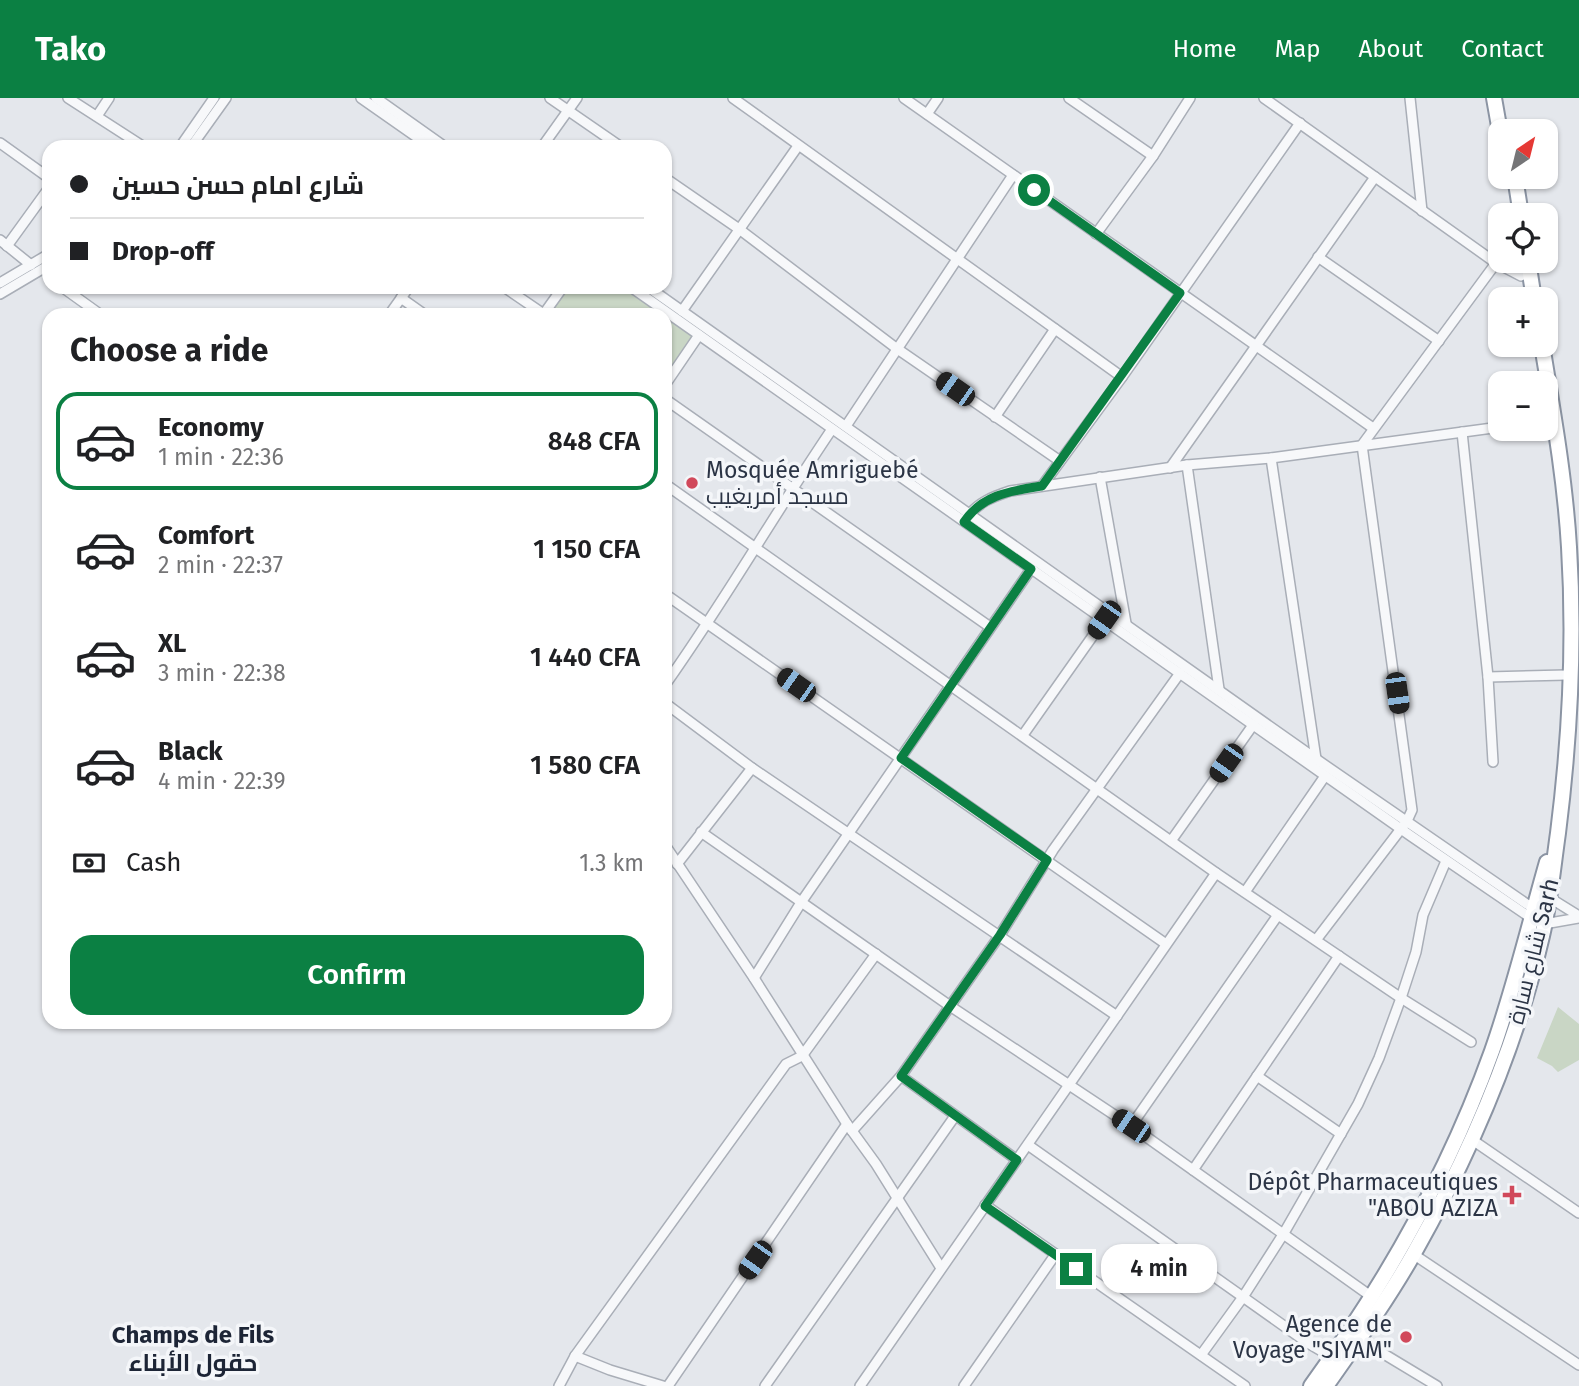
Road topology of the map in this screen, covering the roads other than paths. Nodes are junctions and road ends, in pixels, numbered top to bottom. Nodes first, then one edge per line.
1 (68, 98) edge
2 (109, 98) edge
3 (214, 98) edge
4 (226, 98) edge
5 (361, 98) edge
6 (376, 98) edge
7 (550, 98) edge
8 (577, 98) edge
9 (733, 98) edge
10 (904, 98) edge
11 (938, 98) edge
12 (1069, 98) edge
13 (1189, 98) edge
14 (1264, 98) edge
15 (1410, 98) edge
16 (1494, 98) edge
17 (1502, 98) edge
18 (568, 110) junction
19 (927, 114) junction
20 (97, 116) junction
21 (1498, 119) edge
22 (1505, 119) edge
23 (1300, 124) junction
24 (133, 140) edge
25 (185, 140) edge
26 (196, 140) edge
27 (420, 140) edge
28 (435, 140) edge
29 (547, 140) edge
30 (611, 140) edge
31 (0, 143) edge
32 (798, 146) junction
33 (1153, 156) junction
34 (42, 173) edge
35 (1013, 175) junction
36 (1375, 177) junction
37 (672, 183) edge
38 (42, 197) edge
39 (1422, 211) junction
40 (739, 229) junction
41 (1097, 234) junction
42 (4, 243) edge
43 (1318, 257) junction
44 (1488, 257) edge
45 (956, 258) junction
46 (42, 261) edge
47 (42, 266) edge
48 (35, 268) junction
49 (42, 273) edge
50 (1489, 273) edge
51 (1515, 273) edge
52 (1521, 273) edge
53 (1521, 276) junction
54 (0, 283) edge
55 (1523, 287) edge
56 (1180, 293) junction
57 (0, 294) edge
58 (72, 294) edge
59 (404, 294) edge
60 (514, 294) edge
61 (641, 294) edge
62 (658, 294) edge
63 (401, 298) junction
64 (91, 308) edge
65 (394, 308) edge
66 (415, 308) edge
67 (534, 308) edge
68 (661, 308) edge
69 (682, 311) junction
70 (672, 316) edge
71 (1055, 329) junction
72 (699, 335) junction
73 (1439, 341) junction
74 (1255, 346) junction
75 (897, 348) junction
76 (1544, 357) edge
77 (672, 374) edge
78 (1122, 377) junction
79 (672, 404) edge
80 (995, 416) junction
81 (846, 426) junction
82 (1373, 428) junction
83 (832, 429) junction
84 (1488, 429) edge
85 (1462, 432) junction
86 (1548, 441) edge
87 (1362, 445) junction
88 (1271, 458) junction
89 (1059, 461) junction
90 (1187, 465) junction
91 (1170, 468) junction
92 (1100, 477) junction
93 (1042, 486) junction
94 (792, 487) junction
95 (672, 489) edge
96 (967, 518) junction
97 (754, 549) junction
98 (1031, 569) junction
99 (672, 599) edge
100 (1104, 620) junction
101 (1126, 623) junction
102 (708, 624) junction
103 (990, 627) junction
104 (1180, 673) junction
105 (672, 675) edge
106 (1566, 676) junction
107 (1488, 677) junction
108 (950, 686) junction
109 (1219, 689) junction
110 (672, 708) edge
111 (1253, 725) junction
112 (1023, 735) junction
113 (901, 758) junction
114 (1316, 759) junction
115 (1493, 762) dead end
116 (752, 768) junction
117 (1325, 776) junction
118 (1098, 788) junction
119 (1404, 825) junction
120 (701, 832) junction
121 (849, 834) junction
122 (1171, 841) junction
123 (672, 856) edge
124 (1047, 860) junction
125 (1446, 861) junction
126 (677, 864) junction
127 (1216, 873) junction
128 (1245, 892) junction
129 (1550, 898) junction
130 (802, 901) junction
131 (1278, 915) junction
132 (1536, 917) junction
133 (1579, 917) edge
134 (1000, 935) junction
135 (1317, 940) junction
136 (1166, 944) junction
137 (876, 954) junction
138 (1339, 956) junction
139 (754, 978) junction
140 (1401, 998) junction
141 (950, 1006) junction
142 (1117, 1016) junction
143 (1471, 1042) dead end
144 (802, 1056) junction
145 (901, 1076) junction
146 (1257, 1076) junction
147 (1070, 1086) junction
148 (955, 1116) junction
149 (1131, 1126) junction
150 (849, 1128) junction
151 (1341, 1134) junction
152 (1471, 1139) junction
153 (1028, 1144) junction
154 (1017, 1160) junction
155 (1193, 1170) junction
156 (898, 1200) junction
157 (985, 1206) junction
158 (1579, 1213) edge
159 (1284, 1233) junction
160 (1413, 1254) junction
161 (1055, 1255) junction
162 (941, 1269) junction
163 (1243, 1297) junction
164 (1372, 1297) junction
165 (1360, 1339) junction
166 (1200, 1355) junction
167 (575, 1356) junction
168 (1332, 1357) junction
169 (1579, 1365) edge
170 (559, 1386) edge
171 (665, 1386) edge
172 (765, 1386) edge
173 (860, 1386) edge
174 (964, 1386) edge
175 (1245, 1386) edge
176 (1311, 1386) edge
177 (1326, 1386) edge
178 (1437, 1386) edge

1 - 20 street
2 - 20 street
3 - 25 street
4 - 26 street
5 - 27 street
6 - 28 street
7 - 18 street
8 - 18 street
9 - 32 street
10 - 19 street
11 - 19 street
12 - 33 street
13 - 33 street
14 - 23 street
15 - 39 street
16 - 21 highway
17 - 22 highway
18 - 29 street
18 - 30 street
19 - 35 street
20 - 24 street
23 - 36 street
23 - 56 street
31 - 34 street
32 - 40 street
32 - 45 street
33 - 41 street
35 - 41 street
35 - 45 street
36 - 39 street
36 - 43 street
37 - 40 street
38 - 42 street
39 - 44 street
40 - 69 street
40 - 75 street
41 - 56 street
42 - 48 street
43 - 73 street
43 - 74 street
45 - 71 street
45 - 75 street
46 - 48 street
47 - 48 street
48 - 49 street
48 - 54 street
48 - 57 street
50 - 73 street
51 - 53 street
52 - 53 highway
53 - 55 highway
56 - 74 street
56 - 78 street
58 - 64 street
59 - 63 street
60 - 67 street
61 - 68 street
62 - 69 street
63 - 65 street
63 - 66 street
69 - 81 street
70 - 72 street
71 - 78 street
71 - 80 street
72 - 77 street
72 - 83 street
73 - 82 street
74 - 82 street
74 - 91 street
75 - 80 street
75 - 81 street
76 - 129 highway, شارع سارة Sarh
78 - 89 street
79 - 94 street
80 - 89 street
81 - 96 street
82 - 87 street
83 - 94 street
83 - 96 street
84 - 85 street
85 - 87 street
85 - 107 street
86 - 106 highway, شارع سارة Sarh
87 - 88 street
87 - 119 street
88 - 90 street
88 - 114 street
89 - 93 street
90 - 91 street
90 - 109 street
91 - 92 street
92 - 93 street
92 - 101 street
93 - 96 street
94 - 97 street
94 - 103 street
95 - 97 street
96 - 98 street
96 - 101 street
97 - 102 street
97 - 108 street
98 - 100 street
98 - 103 street
99 - 102 street
100 - 104 street
100 - 112 street
101 - 109 street
102 - 105 street
102 - 113 street
103 - 108 street
104 - 111 street
104 - 118 street
106 - 107 street
106 - 132 highway, شارع سارة Sarh
107 - 115 street
108 - 112 street
108 - 113 street
109 - 114 street
110 - 116 street
111 - 117 street
111 - 122 street
112 - 118 street
113 - 121 street
113 - 124 street
114 - 119 street
116 - 120 street
116 - 121 street
117 - 119 street
117 - 128 street
118 - 122 street
118 - 124 street
119 - 125 street
119 - 132 street
119 - 135 street
120 - 126 street
120 - 130 street
121 - 130 street
121 - 134 street
122 - 127 street
123 - 126 street
124 - 134 street
124 - 136 street
125 - 132 street
125 - 140 street
126 - 139 street
127 - 128 street
127 - 136 street
128 - 131 street
129 - 132 highway, شارع سارة Sarh
129 - 133 street
130 - 137 street
130 - 139 street
131 - 135 street
131 - 149 street
132 - 133 street
132 - 152 highway, شارع سارة Sarh
132 - 164 highway, شارع سارة Sarh
134 - 141 street
134 - 142 street
135 - 138 street
136 - 142 street
137 - 141 street
137 - 144 street
138 - 140 street
138 - 146 street
139 - 144 street
140 - 143 street
140 - 151 street
141 - 145 street
141 - 147 street
142 - 147 street
144 - 150 street
144 - 167 street
145 - 148 street
145 - 150 street
146 - 151 street
146 - 155 street
147 - 149 street
147 - 153 street
148 - 154 street
148 - 156 street
149 - 155 street
150 - 156 street
150 - 171 street
151 - 159 street
152 - 158 street
152 - 160 highway, شارع سارة Sarh
153 - 154 street
153 - 163 street
154 - 157 street
155 - 159 street
156 - 162 street
156 - 172 street
157 - 161 street
157 - 162 street
159 - 163 street
159 - 164 street
160 - 165 highway, شارع سارة Sarh
160 - 169 street
161 - 166 street
161 - 174 street
162 - 173 street
163 - 166 street
163 - 168 street
164 - 168 highway, شارع سارة Sarh
165 - 177 highway, شارع سارة Sarh
165 - 178 street
166 - 175 street
167 - 170 street
167 - 171 street
168 - 176 highway, شارع سارة Sarh

